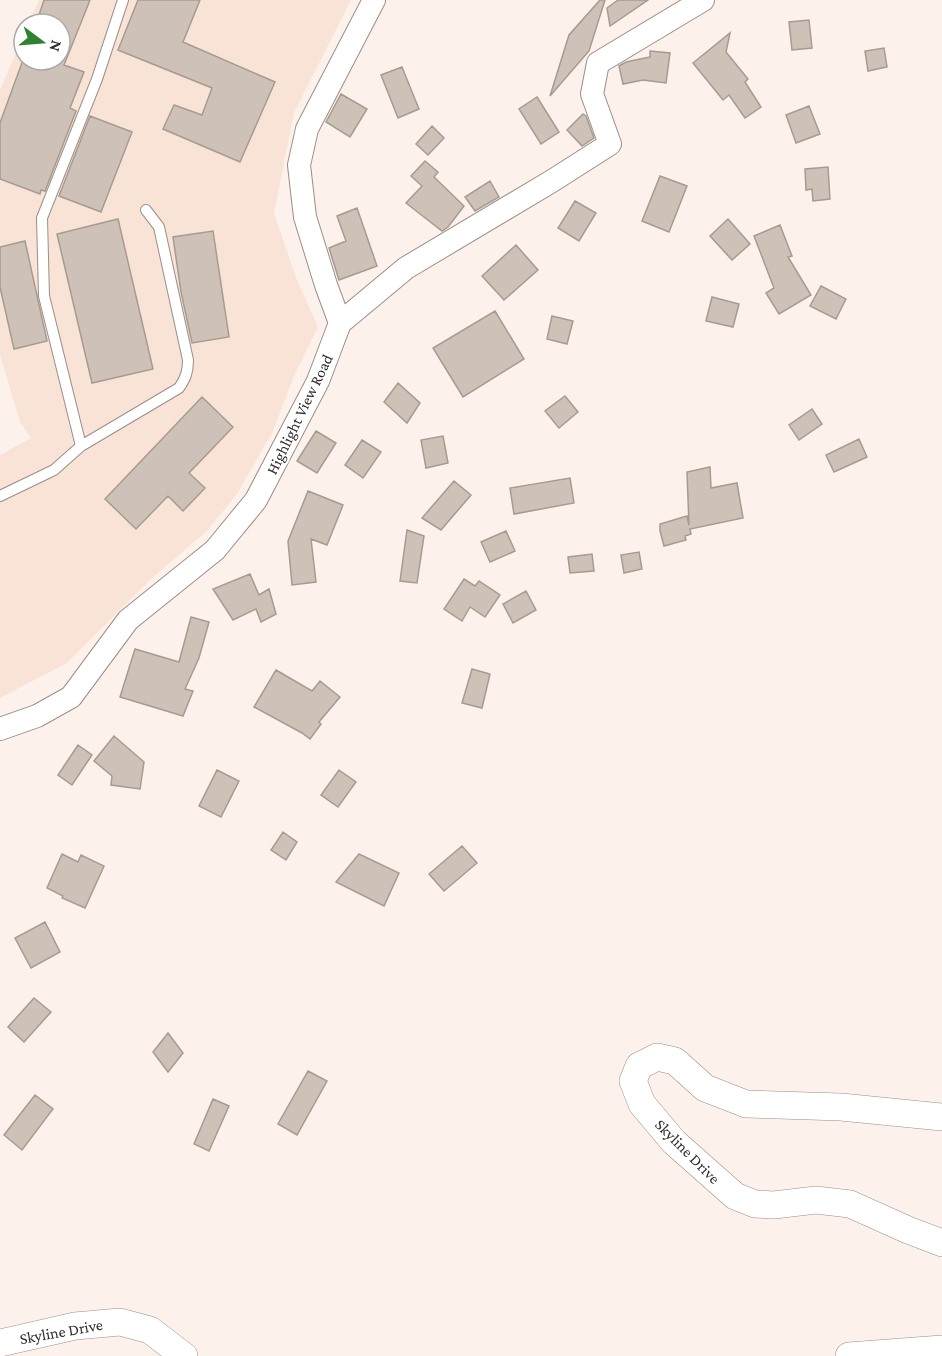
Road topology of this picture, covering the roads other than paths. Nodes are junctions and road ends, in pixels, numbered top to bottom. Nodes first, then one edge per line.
1 (123, 0) edge
2 (374, 0) edge
3 (703, 0) edge
4 (146, 210) dead end
5 (340, 323) junction
6 (81, 446) junction
7 (0, 496) edge
8 (0, 729) edge
9 (942, 1117) edge
10 (942, 1243) edge
11 (0, 1343) edge
12 (942, 1349) edge
13 (184, 1356) edge
14 (849, 1356) edge

1 - 6 lane
2 - 5 street
3 - 5 street
4 - 6 lane
5 - 8 street, Highlight View Road
6 - 7 lane
9 - 10 street, Skyline Drive
11 - 13 street, Skyline Drive
12 - 14 street

